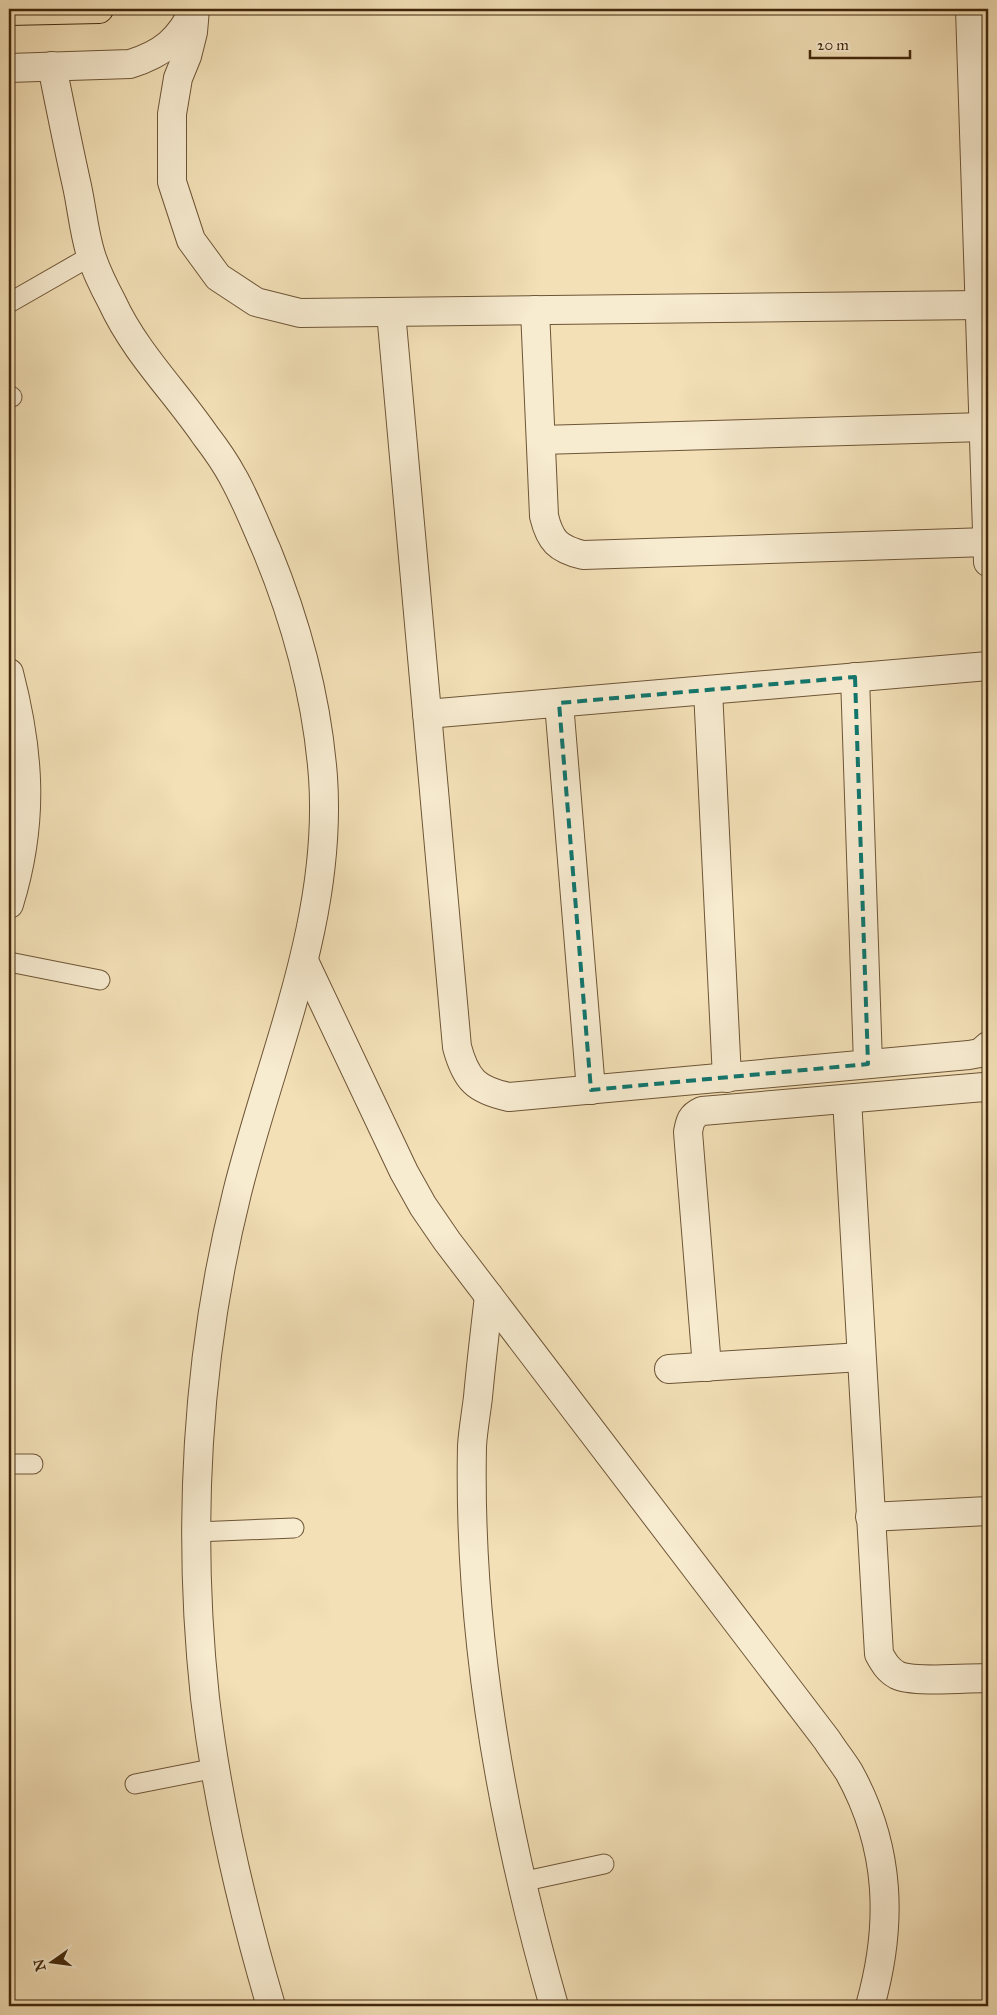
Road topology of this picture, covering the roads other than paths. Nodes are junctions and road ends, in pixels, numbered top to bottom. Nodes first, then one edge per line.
1 (99, 9) edge
2 (194, 9) edge
3 (970, 9) edge
4 (9, 11) edge
5 (52, 66) junction
6 (9, 68) edge
7 (92, 256) junction
8 (9, 303) edge
9 (980, 305) junction
10 (535, 310) junction
11 (391, 312) junction
12 (984, 427) junction
13 (541, 440) junction
14 (988, 542) edge
15 (988, 562) edge
16 (988, 666) edge
17 (9, 673) edge
18 (855, 677) junction
19 (708, 690) junction
20 (559, 703) junction
21 (427, 714) junction
22 (9, 904) edge
23 (304, 960) junction
24 (9, 962) edge
25 (100, 980) dead end
26 (988, 1046) edge
27 (868, 1064) junction
28 (727, 1078) junction
29 (988, 1089) edge
30 (591, 1090) junction
31 (847, 1098) junction
32 (489, 1296) junction
33 (861, 1357) junction
34 (707, 1367) junction
35 (669, 1369) dead end
36 (9, 1464) edge
37 (34, 1464) dead end
38 (988, 1511) edge
39 (870, 1517) junction
40 (294, 1528) dead end
41 (196, 1532) junction
42 (988, 1678) edge
43 (216, 1768) junction
44 (135, 1784) dead end
45 (604, 1864) dead end
46 (522, 1882) junction
47 (271, 2006) edge
48 (554, 2006) edge
49 (870, 2006) edge

1 - 4 highway
2 - 5 street
2 - 11 street
3 - 9 street
5 - 6 street
5 - 7 street
7 - 8 lane
7 - 23 street
9 - 10 street
9 - 12 street
10 - 11 street
10 - 13 street
11 - 21 street
12 - 13 street
12 - 14 street
13 - 14 street
14 - 15 street
16 - 18 street
17 - 22 street
18 - 19 street
18 - 27 street
19 - 20 street
19 - 28 street
20 - 21 street
20 - 30 street
21 - 30 street
23 - 32 street
23 - 41 street
24 - 25 lane
26 - 27 street
27 - 28 street
28 - 30 street
29 - 31 street
31 - 33 street
31 - 34 street
32 - 46 street
32 - 49 street
33 - 34 street
33 - 39 street
34 - 35 street
36 - 37 lane
38 - 39 street
39 - 42 street
40 - 41 lane
41 - 43 street
43 - 44 lane
43 - 47 street
45 - 46 lane
46 - 48 street

